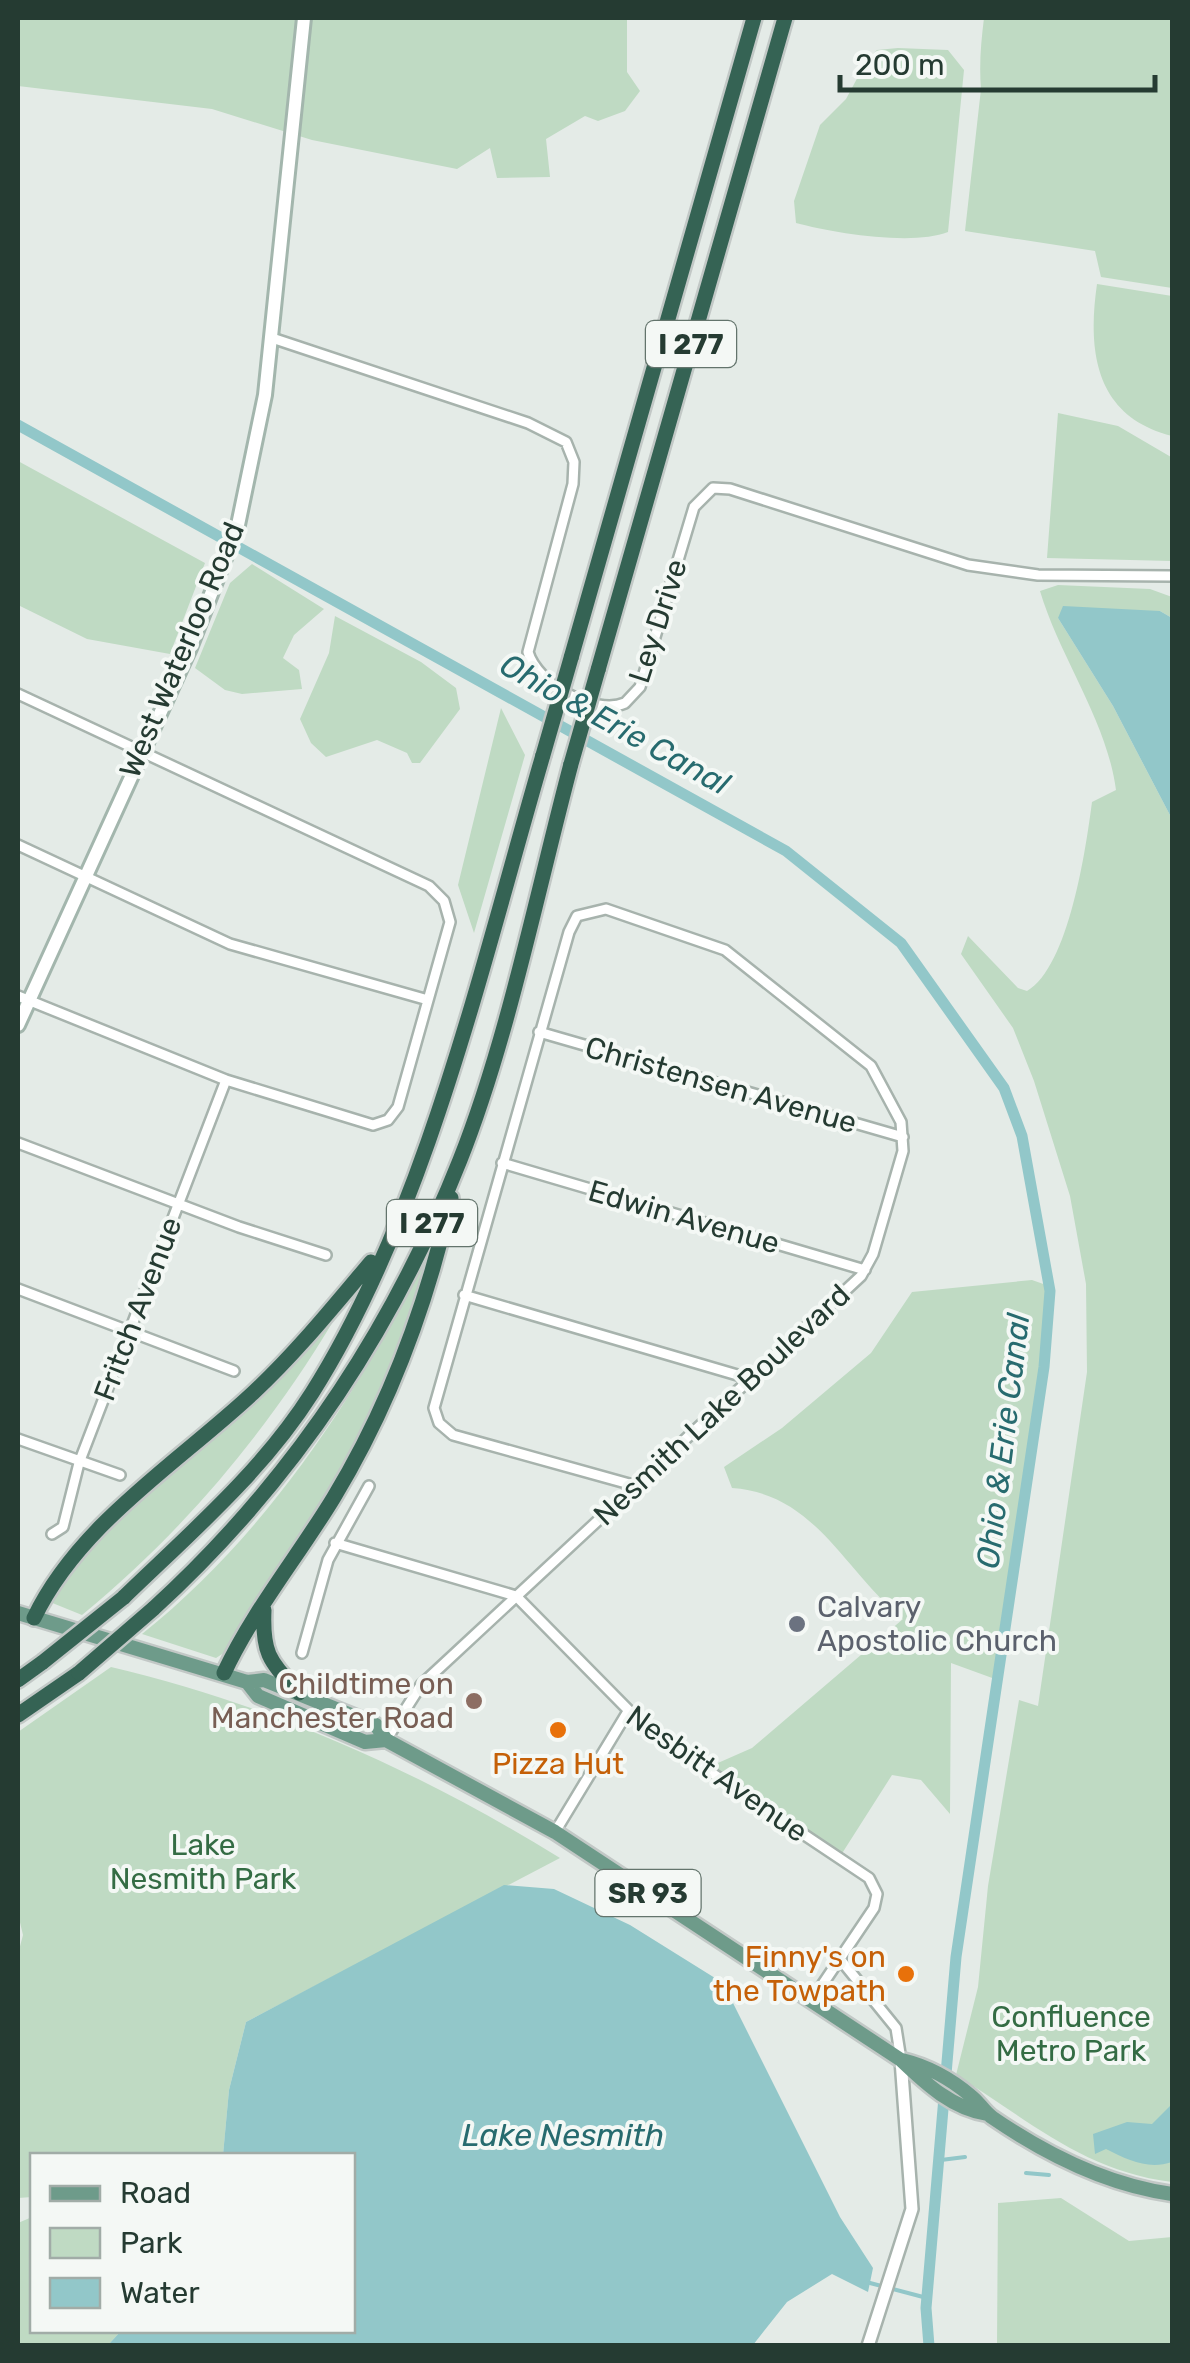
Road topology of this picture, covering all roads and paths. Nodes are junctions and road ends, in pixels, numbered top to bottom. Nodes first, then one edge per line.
1 (304, 18) edge
2 (754, 18) edge
3 (784, 18) edge
4 (272, 338) junction
5 (1172, 576) edge
6 (18, 694) edge
7 (142, 752) junction
8 (18, 845) edge
9 (83, 876) junction
10 (23, 998) edge
11 (428, 1000) junction
12 (18, 1024) edge
13 (539, 1032) junction
14 (226, 1080) junction
15 (903, 1137) junction
16 (18, 1143) edge
17 (460, 1160) junction
18 (502, 1163) junction
19 (178, 1205) junction
20 (387, 1244) junction
21 (326, 1255) dead end
22 (865, 1270) junction
23 (18, 1289) edge
24 (464, 1295) junction
25 (128, 1334) junction
26 (234, 1372) dead end
27 (751, 1379) junction
28 (18, 1439) edge
29 (79, 1463) junction
30 (120, 1476) dead end
31 (370, 1486) dead end
32 (633, 1486) junction
33 (52, 1534) dead end
34 (335, 1543) junction
35 (516, 1596) junction
36 (264, 1607) junction
37 (18, 1613) edge
38 (34, 1618) junction
39 (302, 1653) dead end
40 (224, 1673) junction
41 (18, 1680) edge
42 (247, 1682) junction
43 (300, 1692) junction
44 (627, 1714) junction
45 (18, 1715) edge
46 (386, 1740) junction
47 (555, 1832) junction
48 (840, 1959) junction
49 (812, 2000) junction
50 (902, 2060) junction
51 (971, 2104) junction
52 (1172, 2194) edge
53 (868, 2346) edge

1 - 4 main road, West Waterloo Road
2 - 20 highway, I 277, bridge
3 - 17 highway, I 277, bridge
4 - 5 street, Ley Drive
4 - 7 main road, West Waterloo Road
6 - 7 street
7 - 9 main road, West Waterloo Road
7 - 11 street
8 - 9 street
9 - 10 main road, West Waterloo Road
9 - 11 street
10 - 12 main road, West Waterloo Road
10 - 14 street
11 - 14 street
13 - 15 street, Christensen Avenue
13 - 15 street
13 - 18 street
14 - 19 street, Fritch Avenue
15 - 22 street, Nesmith Lake Boulevard
16 - 19 street
17 - 36 highway
17 - 45 highway, I 277, bridge
18 - 22 street, Edwin Avenue
18 - 24 street
19 - 21 street
19 - 25 street, Fritch Avenue
20 - 38 highway
20 - 41 highway, I 277, bridge
22 - 27 street, Nesmith Lake Boulevard
23 - 25 street
24 - 27 street
24 - 32 street
25 - 26 street
25 - 29 street, Fritch Avenue
27 - 32 street, Nesmith Lake Boulevard
28 - 29 street
29 - 30 street
29 - 33 street, Fritch Avenue
31 - 34 street
32 - 35 street, Nesmith Lake Boulevard
34 - 35 street
34 - 39 street
35 - 44 street, Nesbitt Avenue
35 - 46 street, Nesmith Lake Boulevard
36 - 40 highway
36 - 43 highway
37 - 38 main road, SR 93
38 - 40 main road, SR 93
40 - 42 main road, SR 93
42 - 43 main road, SR 93
42 - 46 main road, SR 93
43 - 46 main road, SR 93
44 - 47 street
44 - 48 street, Nesbitt Avenue
46 - 47 main road, SR 93
47 - 49 main road, SR 93
48 - 49 street, Nesbitt Avenue
48 - 50 street
49 - 50 main road, SR 93
50 - 51 main road, SR 93
50 - 51 main road, SR 93
50 - 53 street
51 - 52 main road, SR 93

